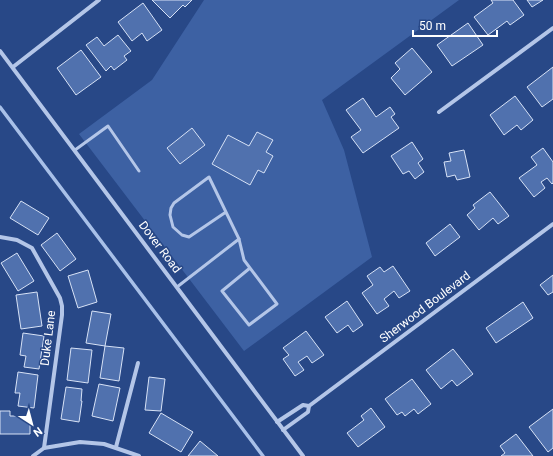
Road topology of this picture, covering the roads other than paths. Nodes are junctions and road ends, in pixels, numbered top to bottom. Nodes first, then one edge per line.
1 (100, 0) edge
2 (553, 28) edge
3 (0, 51) edge
4 (13, 67) junction
5 (440, 112) dead end
6 (75, 150) junction
7 (139, 171) dead end
8 (226, 212) junction
9 (553, 224) edge
10 (0, 237) edge
11 (239, 239) junction
12 (250, 268) junction
13 (177, 287) junction
14 (138, 363) dead end
15 (309, 406) junction
16 (277, 422) junction
17 (283, 430) junction
18 (116, 447) junction
19 (44, 448) junction
20 (33, 456) edge
21 (139, 456) edge
22 (303, 456) edge

1 - 4 street
2 - 5 street
3 - 4 street, Dover Road
4 - 6 street, Dover Road
6 - 7 lane
6 - 13 street, Dover Road
8 - 8 lane
8 - 11 lane
9 - 15 street, Sherwood Boulevard
10 - 19 street, Duke Lane
11 - 12 lane
11 - 13 lane
12 - 12 lane
13 - 16 street, Dover Road
14 - 18 street
15 - 16 street, Sherwood Boulevard
15 - 17 street, Sherwood Boulevard
16 - 17 street, Dover Road
17 - 22 street, Dover Road
18 - 19 street
18 - 21 street
19 - 20 street

